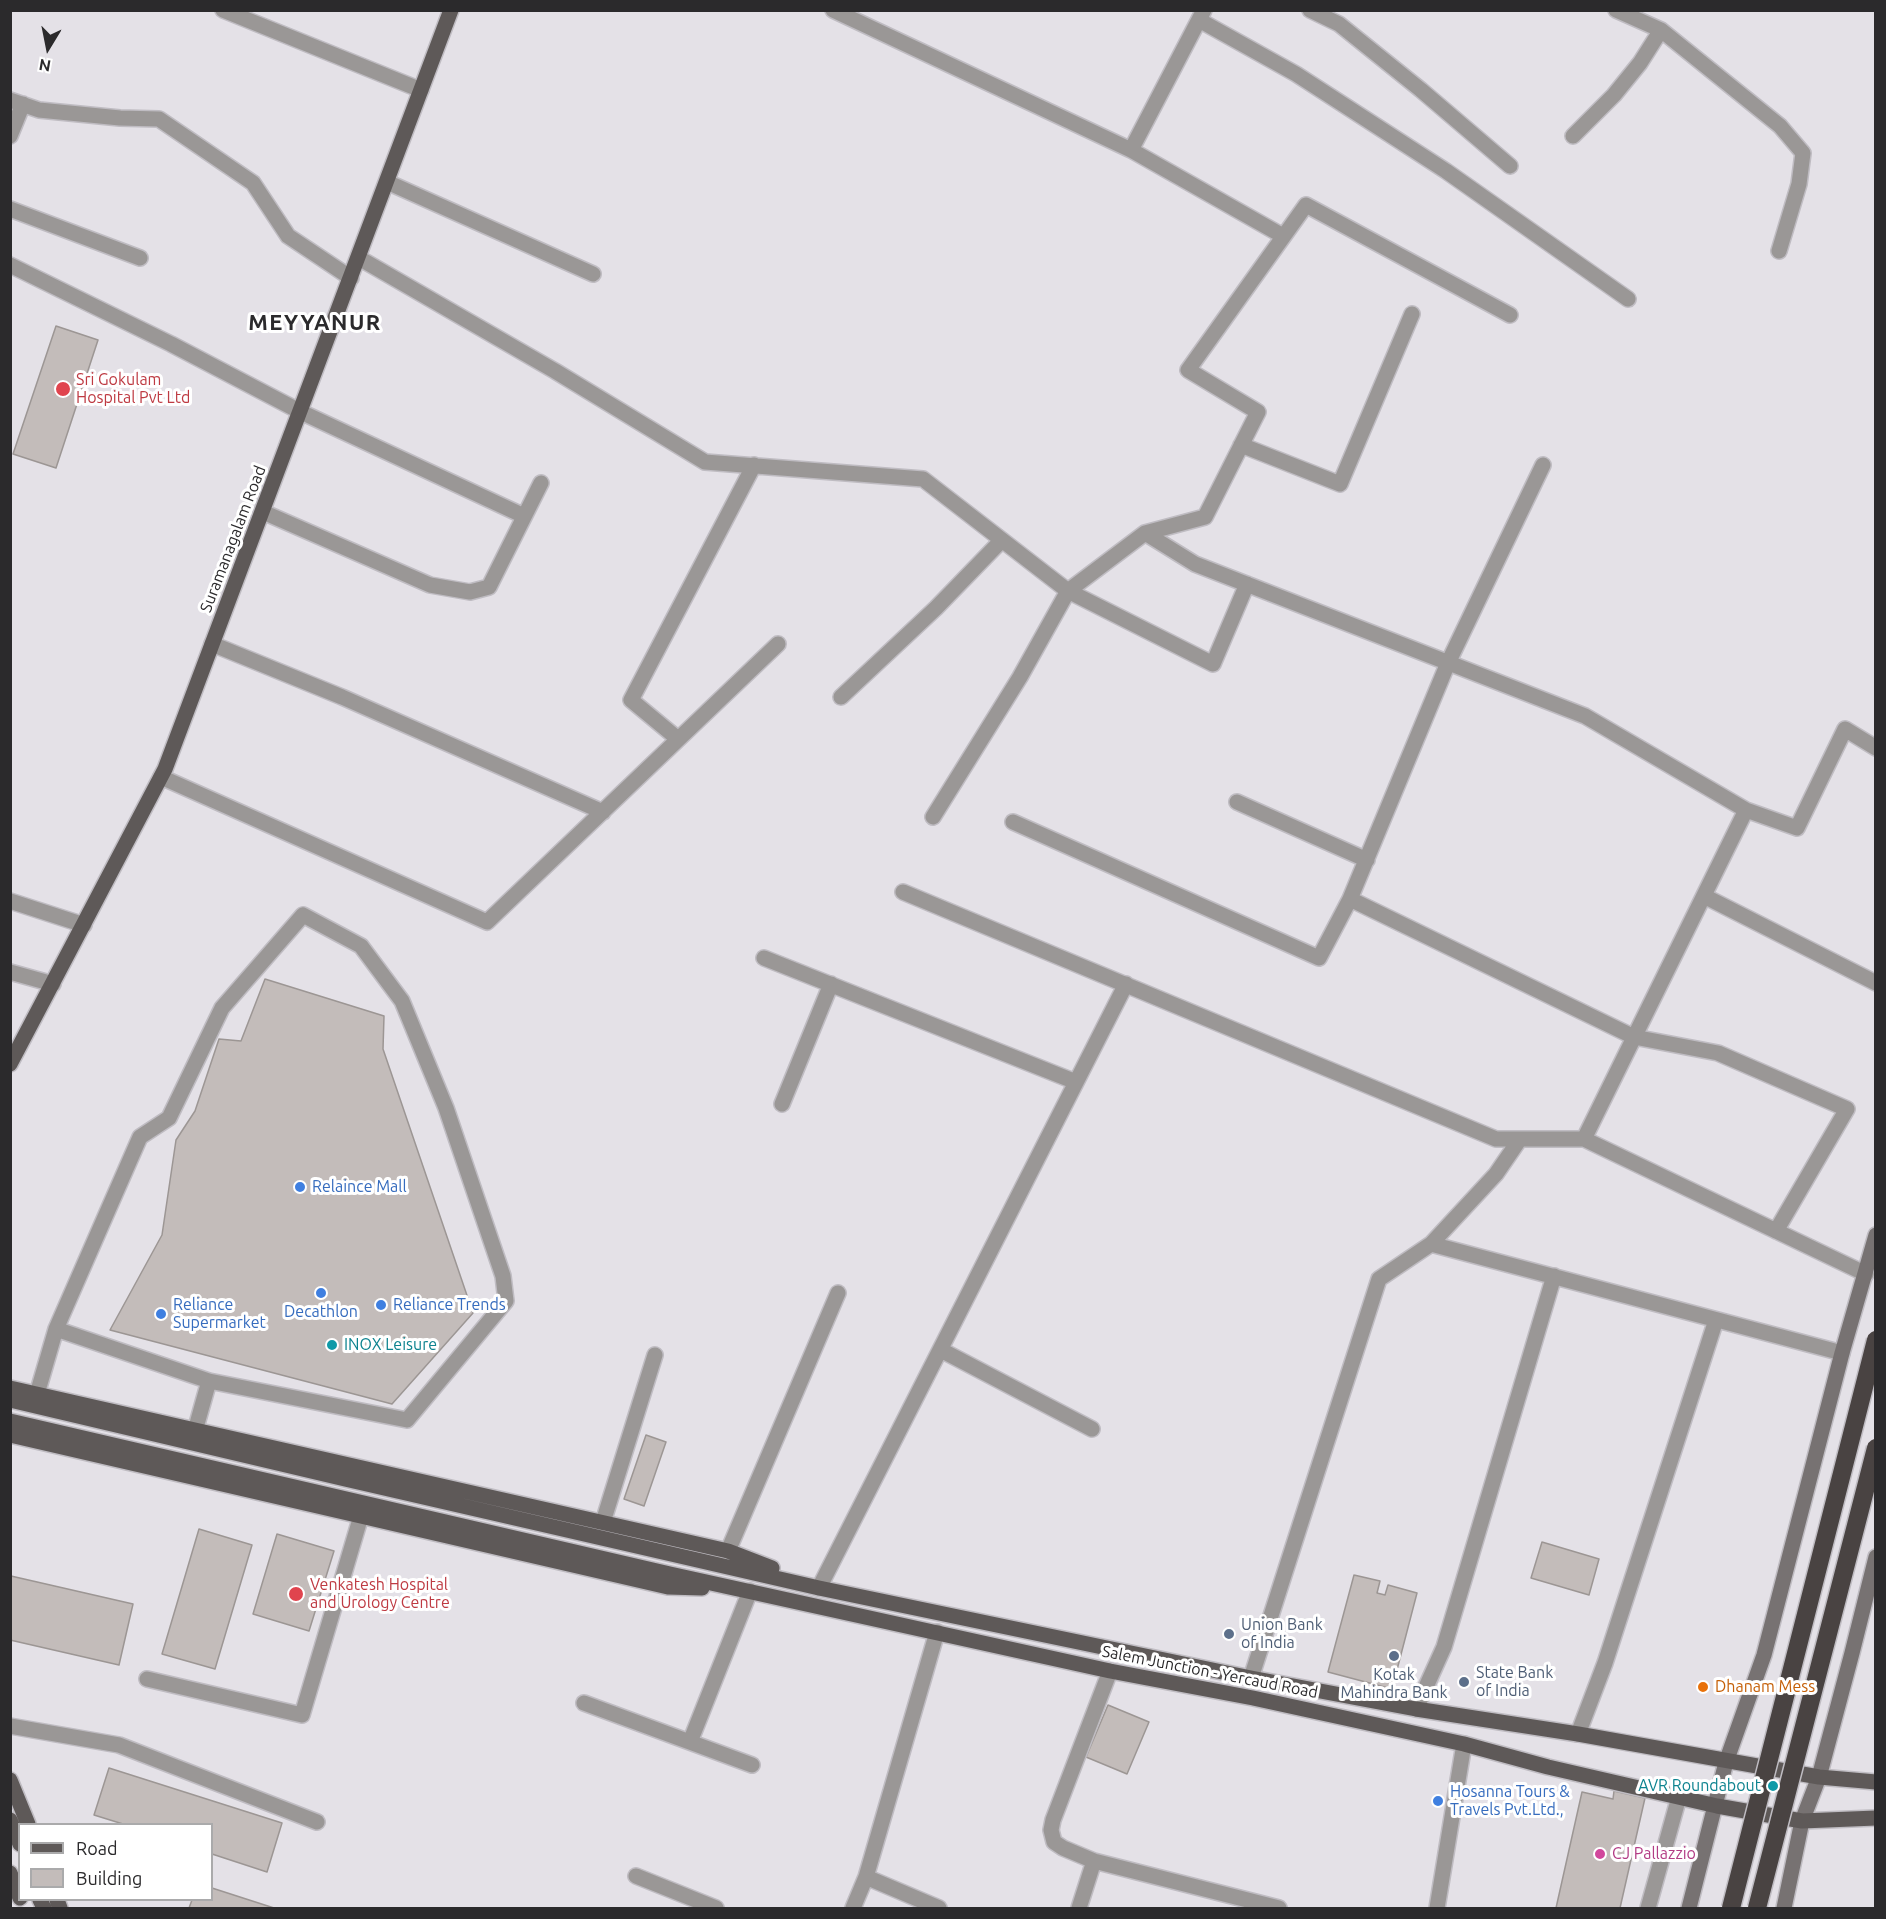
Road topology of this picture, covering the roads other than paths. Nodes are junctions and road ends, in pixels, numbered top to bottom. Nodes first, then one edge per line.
1 (224, 10) edge
2 (451, 10) edge
3 (833, 10) edge
4 (1310, 10) edge
5 (1616, 10) edge
6 (1201, 15) edge
7 (1661, 30) junction
8 (421, 90) junction
9 (17, 102) edge
10 (10, 136) edge
11 (1573, 136) dead end
12 (1131, 150) junction
13 (1510, 166) dead end
14 (387, 182) junction
15 (10, 208) edge
16 (1283, 236) junction
17 (1779, 251) dead end
18 (140, 258) dead end
19 (359, 258) junction
20 (10, 265) edge
21 (593, 274) dead end
22 (351, 278) junction
23 (1628, 299) dead end
24 (1412, 314) dead end
25 (1510, 315) dead end
26 (301, 412) junction
27 (1241, 445) junction
28 (754, 465) junction
29 (1543, 465) dead end
30 (541, 483) dead end
31 (263, 512) junction
32 (524, 516) junction
33 (1145, 532) junction
34 (1002, 540) junction
35 (1247, 584) junction
36 (1068, 591) junction
37 (212, 644) junction
38 (778, 644) dead end
39 (1448, 663) junction
40 (841, 697) dead end
41 (678, 739) junction
42 (1875, 748) edge
43 (161, 777) junction
44 (1237, 802) dead end
45 (1746, 810) junction
46 (603, 812) junction
47 (933, 818) dead end
48 (1013, 822) dead end
49 (1366, 860) junction
50 (903, 892) dead end
51 (1704, 896) junction
52 (1350, 899) junction
53 (10, 901) edge
54 (84, 925) junction
55 (764, 958) dead end
56 (10, 972) edge
57 (1875, 982) edge
58 (53, 984) junction
59 (831, 984) junction
60 (1126, 984) junction
61 (1635, 1036) junction
62 (10, 1064) edge
63 (1076, 1082) junction
64 (782, 1104) dead end
65 (1520, 1139) junction
66 (1584, 1139) junction
67 (1776, 1231) junction
68 (1875, 1235) edge
69 (1431, 1244) junction
70 (1866, 1274) junction
71 (1554, 1276) junction
72 (838, 1293) dead end
73 (1716, 1320) junction
74 (56, 1329) junction
75 (1875, 1340) edge
76 (941, 1350) junction
77 (1842, 1353) junction
78 (655, 1355) dead end
79 (209, 1381) junction
80 (10, 1388) edge
81 (37, 1394) junction
82 (10, 1400) edge
83 (10, 1421) edge
84 (1092, 1429) dead end
85 (195, 1431) junction
86 (10, 1435) edge
87 (1875, 1448) edge
88 (361, 1516) junction
89 (603, 1522) junction
90 (728, 1551) junction
91 (1875, 1557) edge
92 (819, 1587) junction
93 (750, 1591) junction
94 (937, 1632) junction
95 (1110, 1671) junction
96 (147, 1678) dead end
97 (1251, 1678) junction
98 (584, 1702) dead end
99 (1416, 1709) junction
100 (10, 1726) edge
101 (1578, 1734) junction
102 (690, 1742) junction
103 (1464, 1744) junction
104 (1726, 1762) junction
105 (752, 1765) dead end
106 (1819, 1778) junction
107 (10, 1780) edge
108 (1875, 1782) edge
109 (1679, 1797) junction
110 (1717, 1806) junction
111 (1875, 1818) edge
112 (10, 1820) edge
113 (1802, 1821) junction
114 (317, 1822) dead end
115 (28, 1823) edge
116 (18, 1839) edge
117 (1094, 1861) junction
118 (10, 1873) edge
119 (636, 1876) dead end
120 (866, 1877) junction
121 (18, 1894) edge
122 (716, 1908) edge
123 (853, 1908) edge
124 (939, 1908) edge
125 (1078, 1908) edge
126 (1279, 1908) edge
127 (1437, 1908) edge
128 (1648, 1908) edge
129 (1689, 1908) edge
130 (1731, 1908) edge
131 (1757, 1908) edge
132 (1784, 1908) edge

1 - 8 street
2 - 8 main road, Suramanagalam Road
3 - 12 street
4 - 13 street
5 - 7 street
6 - 12 street
6 - 23 street
7 - 11 street
7 - 17 street
8 - 14 main road, Suramanagalam Road
9 - 10 street
9 - 22 street
12 - 16 street
14 - 19 main road, Suramanagalam Road
14 - 21 street
15 - 18 street
16 - 25 street
16 - 27 street
19 - 22 main road, Suramanagalam Road
19 - 28 street
20 - 26 street
22 - 26 main road, Suramanagalam Road
24 - 27 street
26 - 31 main road, Suramanagalam Road
26 - 32 street
27 - 33 street
28 - 34 street
28 - 41 street
29 - 39 street
30 - 32 street
31 - 32 street
31 - 37 main road, Suramanagalam Road
33 - 35 street
33 - 36 street
34 - 36 street
34 - 40 street
35 - 36 street
35 - 39 street
36 - 47 street
37 - 43 main road, Suramanagalam Road
37 - 46 street
38 - 41 street
39 - 45 street
39 - 49 street
41 - 46 street
42 - 45 street
43 - 46 street
43 - 54 main road, Suramanagalam Road
44 - 49 street
45 - 51 street
48 - 52 street
49 - 52 street
50 - 60 street
51 - 57 street
51 - 61 street
52 - 61 street
53 - 54 street
54 - 58 main road, Suramanagalam Road
55 - 59 street
56 - 58 street
58 - 62 main road, Suramanagalam Road
59 - 63 street
59 - 64 street
60 - 63 street
60 - 65 street
61 - 66 street
61 - 67 street
63 - 76 street
65 - 66 street
65 - 69 street
66 - 67 street
67 - 70 street
68 - 70 street
69 - 71 street
69 - 97 street
70 - 77 street
71 - 73 street
71 - 99 street
72 - 90 street
73 - 77 street
73 - 101 street
74 - 79 street
74 - 79 street
74 - 81 street
75 - 130 highway, bridge
76 - 84 street
76 - 92 street
77 - 104 street
78 - 89 street
79 - 85 street
80 - 81 main road
81 - 85 main road
82 - 92 main road
83 - 93 main road
85 - 89 main road
86 - 88 main road
87 - 131 highway, bridge
88 - 93 main road
88 - 96 street
89 - 90 main road
90 - 92 main road
91 - 106 street
92 - 97 main road
93 - 94 main road, Salem Junction - Yercaud Road
93 - 102 street
94 - 95 main road, Salem Junction - Yercaud Road
94 - 120 street
95 - 103 main road, Salem Junction - Yercaud Road
95 - 117 street
97 - 99 main road
98 - 102 street
99 - 101 main road
100 - 114 street
101 - 104 main road
102 - 105 street
103 - 109 main road, Salem Junction - Yercaud Road
103 - 127 street
104 - 106 main road
104 - 110 street
106 - 108 main road
106 - 113 street
107 - 115 main road
109 - 110 main road, Salem Junction - Yercaud Road
109 - 128 street
110 - 113 main road, Salem Junction - Yercaud Road
110 - 129 street
111 - 113 main road, Salem Junction - Yercaud Road
112 - 116 main road
113 - 132 street
117 - 125 street
117 - 126 street
118 - 121 main road
119 - 122 street
120 - 123 street
120 - 124 street

